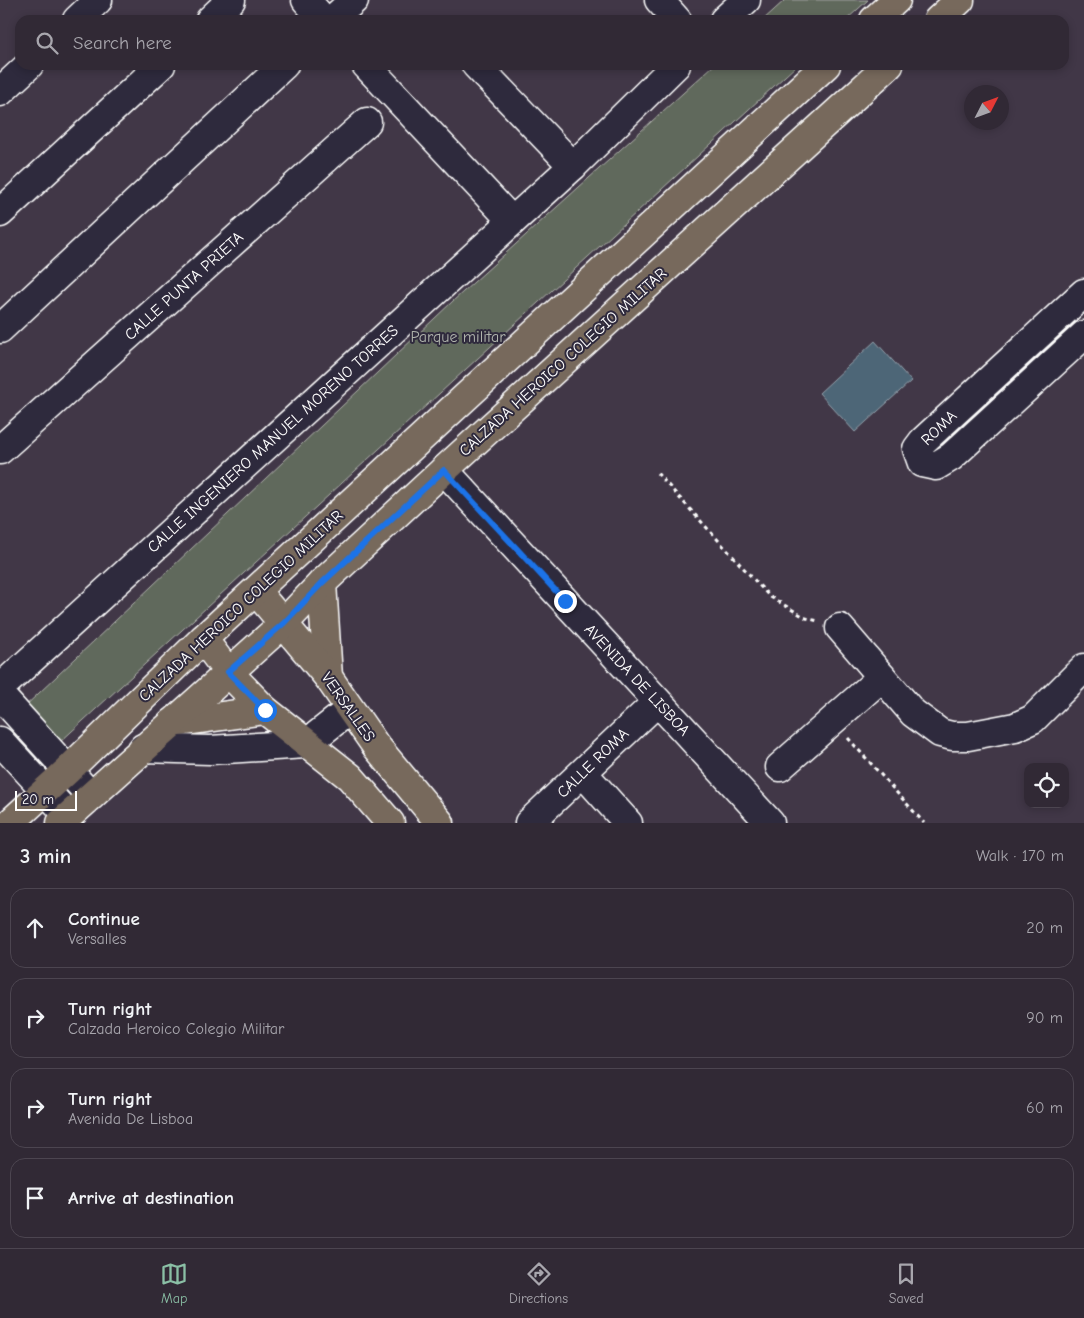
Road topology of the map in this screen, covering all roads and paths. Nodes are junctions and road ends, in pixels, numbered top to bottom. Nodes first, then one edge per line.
1 (98, 0) edge
2 (231, 0) edge
3 (306, 0) edge
4 (354, 0) edge
5 (659, 0) edge
6 (746, 0) edge
7 (896, 0) edge
8 (960, 0) edge
9 (82, 15) edge
10 (215, 15) edge
11 (320, 15) edge
12 (338, 15) edge
13 (672, 15) edge
14 (730, 15) edge
15 (880, 15) edge
16 (944, 15) edge
17 (24, 70) edge
18 (156, 70) edge
19 (279, 70) edge
20 (371, 70) edge
21 (481, 70) edge
22 (671, 70) edge
23 (821, 70) edge
24 (884, 70) edge
25 (0, 92) edge
26 (367, 122) dead end
27 (573, 166) junction
28 (0, 213) edge
29 (512, 221) junction
30 (1084, 293) edge
31 (0, 329) edge
32 (1084, 334) edge
33 (998, 372) junction
34 (1018, 395) junction
35 (0, 450) edge
36 (444, 470) junction
37 (657, 473) dead end
38 (322, 583) junction
39 (256, 591) junction
40 (284, 623) junction
41 (840, 628) joint
42 (203, 639) junction
43 (1084, 668) edge
44 (228, 672) junction
45 (328, 677) junction
46 (882, 677) junction
47 (0, 688) edge
48 (0, 695) edge
49 (657, 702) junction
50 (265, 710) junction
51 (349, 710) junction
52 (832, 721) junction
53 (172, 722) junction
54 (0, 742) edge
55 (306, 744) junction
56 (143, 748) junction
57 (780, 767) dead end
58 (67, 771) junction
59 (583, 773) junction
60 (45, 791) junction
61 (91, 796) junction
62 (65, 820) edge
63 (10, 823) edge
64 (390, 823) edge
65 (440, 823) edge
66 (529, 823) edge
67 (628, 823) edge
68 (770, 823) edge
69 (924, 823) edge

1 - 9 street
2 - 10 street
3 - 11 street
4 - 12 street
5 - 13 street
6 - 14 street
7 - 15 main road
8 - 16 main road
17 - 25 street
18 - 28 street
19 - 31 street
20 - 29 street
21 - 27 street
22 - 27 street, CALLE INGENIERO MANUEL MORENO TORRES
23 - 39 main road, CALZADA HEROICO COLEGIO MILITAR
24 - 36 main road, CALZADA HEROICO COLEGIO MILITAR
26 - 35 street, CALLE PUNTA PRIETA
27 - 29 street, CALLE INGENIERO MANUEL MORENO TORRES
29 - 47 street, CALLE INGENIERO MANUEL MORENO TORRES
30 - 33 street, ROMA
32 - 34 street, ROMA
33 - 34 street
33 - 34 street, ROMA
36 - 38 main road, CALZADA HEROICO COLEGIO MILITAR
36 - 49 street, AVENIDA DE LISBOA
37 - 41 path
38 - 40 main road, CALZADA HEROICO COLEGIO MILITAR
38 - 45 main road
39 - 40 main road, VERSALLES
39 - 42 main road, CALZADA HEROICO COLEGIO MILITAR
40 - 44 main road, CALZADA HEROICO COLEGIO MILITAR
40 - 45 main road, VERSALLES
41 - 46 street
42 - 44 main road
42 - 58 main road, CALZADA HEROICO COLEGIO MILITAR
43 - 46 street
44 - 50 main road
44 - 53 main road, CALZADA HEROICO COLEGIO MILITAR
45 - 51 main road, VERSALLES
46 - 52 street
48 - 58 street
49 - 59 street, CALLE ROMA
49 - 68 street, AVENIDA DE LISBOA
50 - 53 main road
50 - 55 main road
51 - 55 street
51 - 65 main road, VERSALLES
52 - 57 street
52 - 69 path
53 - 56 main road, CALZADA HEROICO COLEGIO MILITAR
54 - 60 street
55 - 56 street
55 - 64 main road
56 - 61 main road, CALZADA HEROICO COLEGIO MILITAR
58 - 60 main road, CALZADA HEROICO COLEGIO MILITAR
58 - 61 street
59 - 66 street, CALLE ROMA
59 - 67 street
60 - 62 street
60 - 63 main road, CALZADA HEROICO COLEGIO MILITAR
61 - 62 main road, CALZADA HEROICO COLEGIO MILITAR

